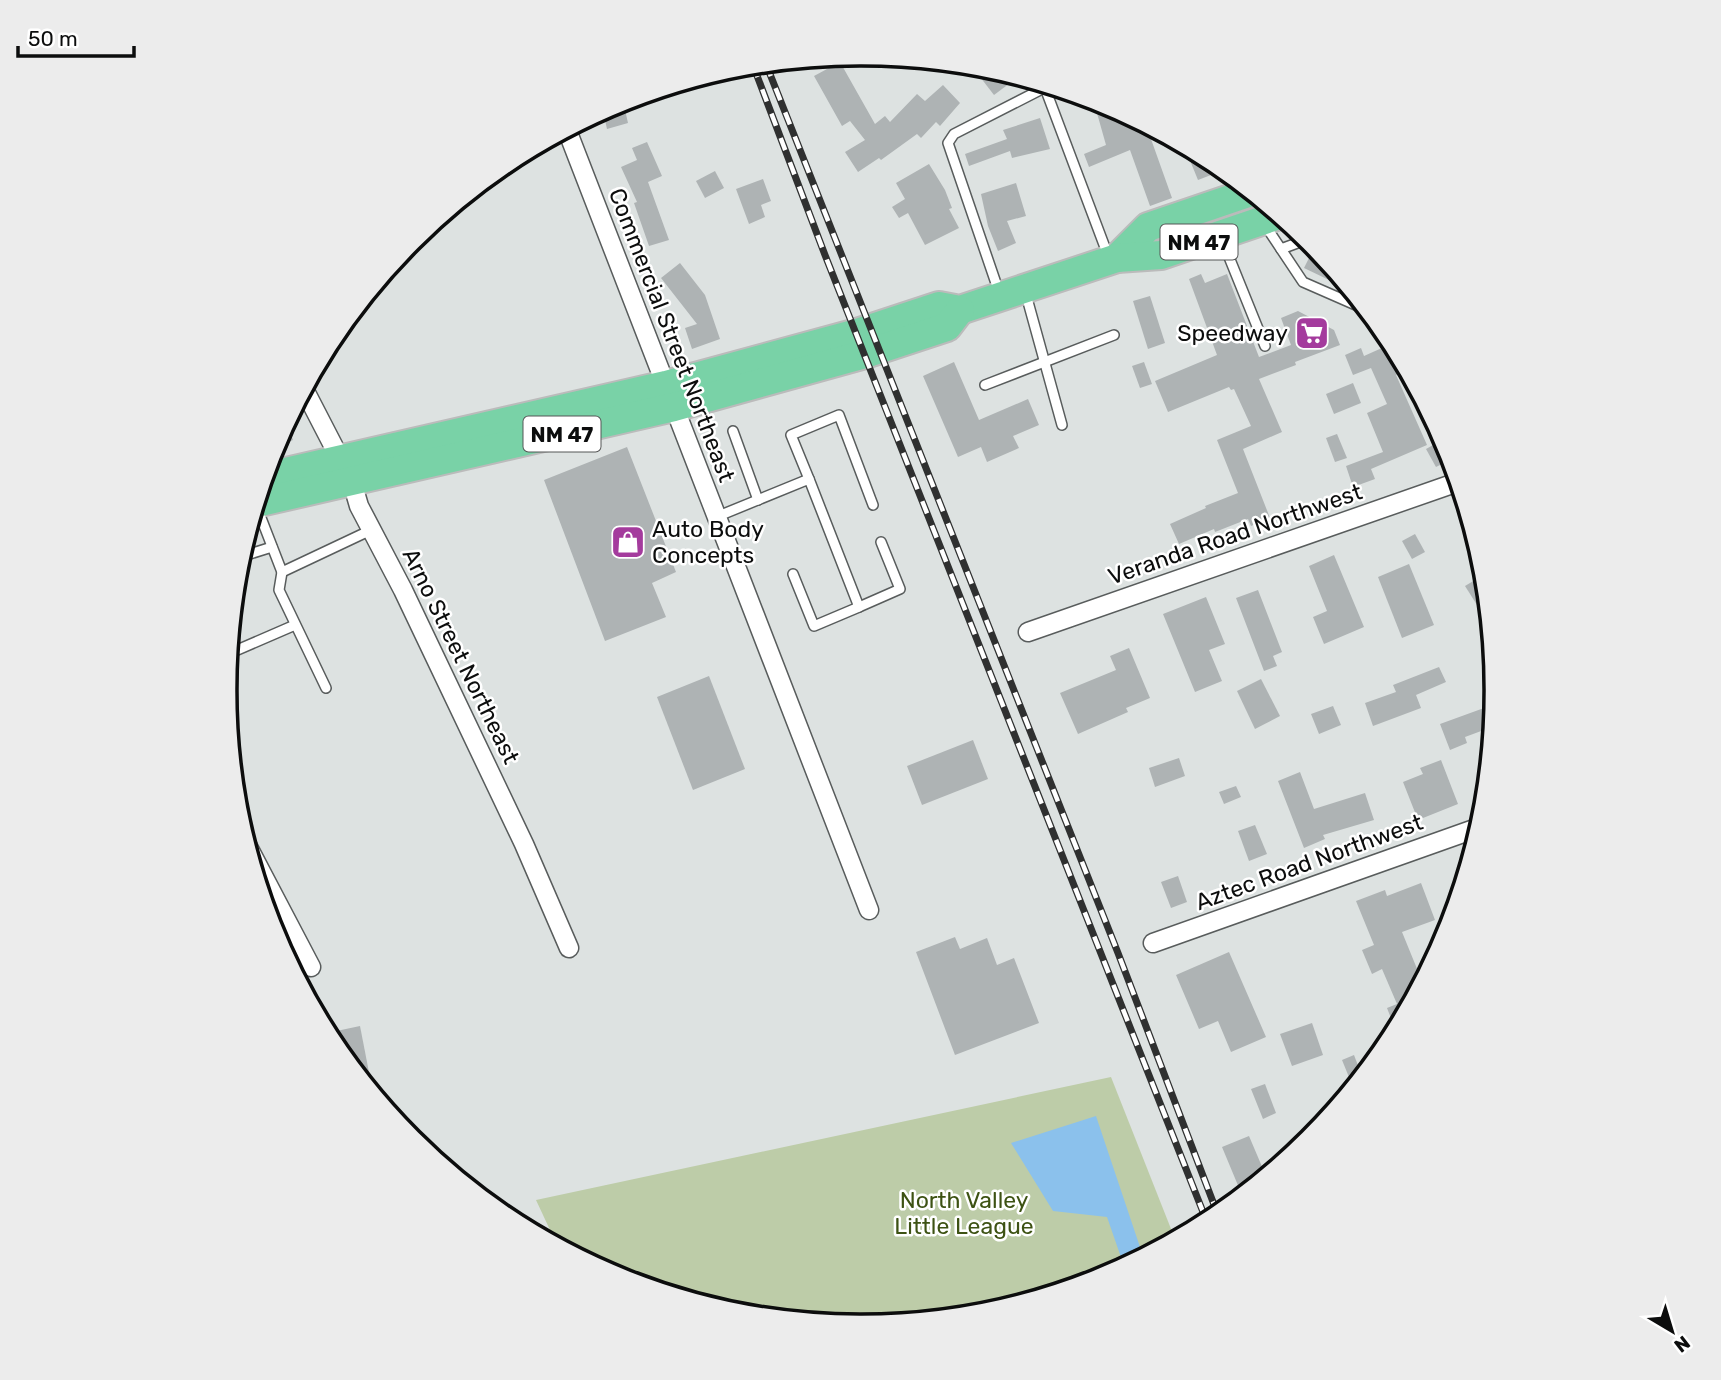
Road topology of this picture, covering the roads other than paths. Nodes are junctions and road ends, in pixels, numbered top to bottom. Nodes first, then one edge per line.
1 (1036, 92) edge
2 (1051, 97) edge
3 (570, 139) edge
4 (1241, 196) edge
5 (1269, 219) edge
6 (1272, 221) edge
7 (1226, 233) junction
8 (1295, 244) edge
9 (1281, 249) junction
10 (1113, 259) junction
11 (1012, 293) junction
12 (1348, 302) edge
13 (1114, 335) dead end
14 (1265, 346) dead end
15 (1044, 362) junction
16 (985, 385) dead end
17 (670, 396) junction
18 (309, 399) edge
19 (1062, 425) dead end
20 (733, 431) dead end
21 (346, 471) junction
22 (275, 476) edge
23 (809, 480) junction
24 (1449, 485) edge
25 (267, 500) edge
26 (758, 500) junction
27 (873, 505) dead end
28 (716, 517) junction
29 (261, 518) edge
30 (371, 530) junction
31 (881, 541) dead end
32 (272, 547) junction
33 (252, 553) edge
34 (282, 572) junction
35 (793, 574) dead end
36 (859, 607) junction
37 (295, 625) junction
38 (1028, 632) dead end
39 (238, 650) edge
40 (326, 688) dead end
41 (1468, 831) edge
42 (269, 887) edge
43 (869, 910) dead end
44 (1153, 943) dead end
45 (569, 948) dead end
46 (311, 967) dead end

1 - 11 lane
2 - 10 lane
3 - 17 street, Commercial Street Northeast
4 - 10 main road, NM 47
5 - 7 main road, NM 47
6 - 9 lane
7 - 10 main road, NM 47
7 - 14 lane
8 - 9 lane
9 - 12 lane
10 - 11 main road, NM 47
11 - 15 lane
11 - 17 main road, NM 47
13 - 15 lane
15 - 16 lane
15 - 19 lane
17 - 21 main road, NM 47
17 - 28 street, Commercial Street Northeast
18 - 21 street, Arno Street Northeast
20 - 26 lane
21 - 22 main road, NM 47
21 - 25 main road, NM 47
21 - 30 street, Arno Street Northeast
23 - 26 lane
23 - 27 lane
23 - 36 lane
24 - 38 street, Veranda Road Northwest
26 - 28 lane
28 - 43 street, Commercial Street Northeast
29 - 32 lane
30 - 34 lane
30 - 45 street, Arno Street Northeast
31 - 36 lane
32 - 33 lane
32 - 34 lane
34 - 37 lane
35 - 36 lane
37 - 39 lane
37 - 40 lane
41 - 44 street, Aztec Road Northwest
42 - 46 street

